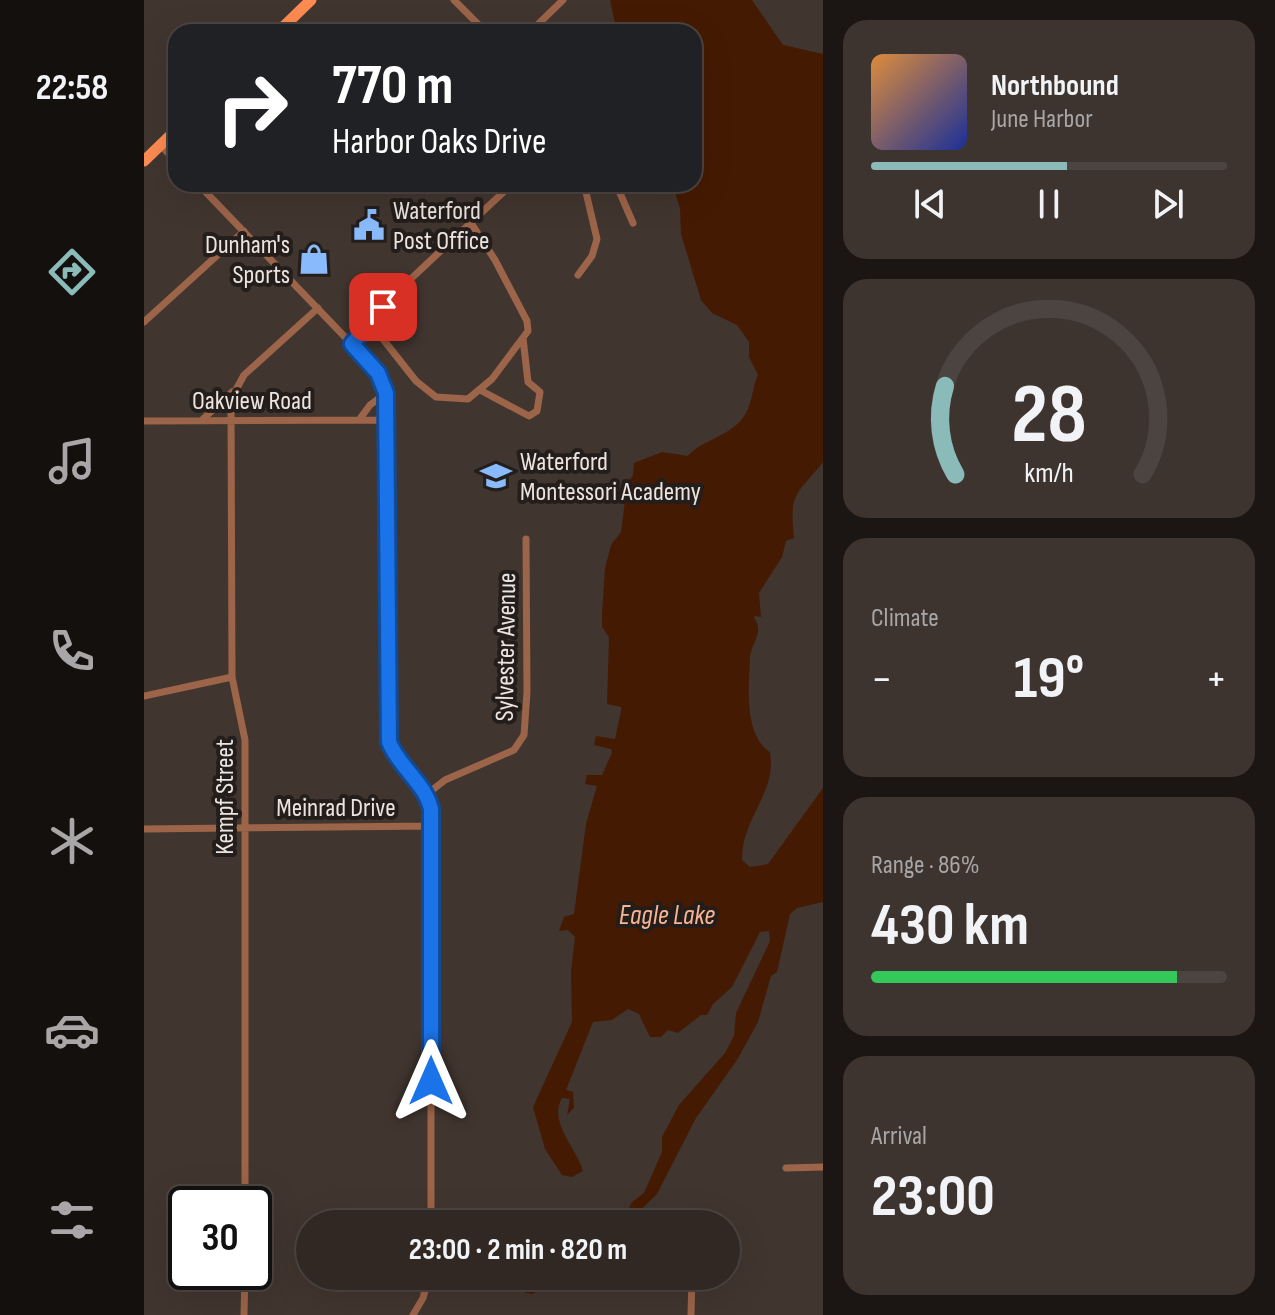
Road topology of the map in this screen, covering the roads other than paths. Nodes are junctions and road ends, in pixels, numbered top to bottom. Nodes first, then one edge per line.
1 (311, 0) edge
2 (454, 0) edge
3 (563, 0) edge
4 (286, 24) edge
5 (478, 24) edge
6 (538, 24) edge
7 (168, 138) edge
8 (160, 145) junction
9 (168, 153) edge
10 (144, 161) edge
11 (206, 192) edge
12 (504, 192) edge
13 (586, 192) edge
14 (619, 192) edge
15 (471, 223) junction
16 (633, 223) dead end
17 (244, 231) junction
18 (578, 275) dead end
19 (318, 308) junction
20 (144, 322) edge
21 (371, 324) junction
22 (523, 338) junction
23 (352, 344) junction
24 (480, 390) junction
25 (233, 391) junction
26 (386, 393) junction
27 (202, 420) junction
28 (232, 420) junction
29 (359, 420) junction
30 (388, 420) junction
31 (144, 421) edge
32 (526, 539) dead end
33 (232, 677) junction
34 (144, 696) edge
35 (426, 795) junction
36 (432, 826) junction
37 (245, 828) junction
38 (144, 829) edge
39 (823, 1167) edge
40 (786, 1168) dead end
41 (245, 1186) edge
42 (431, 1210) edge
43 (245, 1290) edge
44 (425, 1290) edge
45 (692, 1290) edge
46 (244, 1315) edge
47 (413, 1315) edge
48 (691, 1315) edge

1 - 4 main road
2 - 5 street
3 - 6 street
7 - 8 main road
8 - 9 street
8 - 10 main road
11 - 17 street
12 - 15 street
13 - 18 street
14 - 16 street
15 - 21 street
15 - 22 street
17 - 19 street
17 - 20 street
19 - 23 street
19 - 25 street
21 - 23 street
21 - 24 street
22 - 24 street
22 - 24 street
23 - 26 street
25 - 27 street
25 - 28 street, Kempf Street
26 - 29 street
26 - 30 street
27 - 28 street, Oakview Road
27 - 31 street, Oakview Road
28 - 29 street, Oakview Road
28 - 33 street, Kempf Street
29 - 30 street, Oakview Road
30 - 35 street
32 - 35 street, Sylvester Avenue
33 - 34 street
33 - 37 street, Kempf Street
35 - 36 street
36 - 37 street, Meinrad Drive
36 - 42 street
37 - 38 street, Meinrad Drive
37 - 41 street, Kempf Street
39 - 40 street
43 - 46 street
44 - 47 street
45 - 48 street

